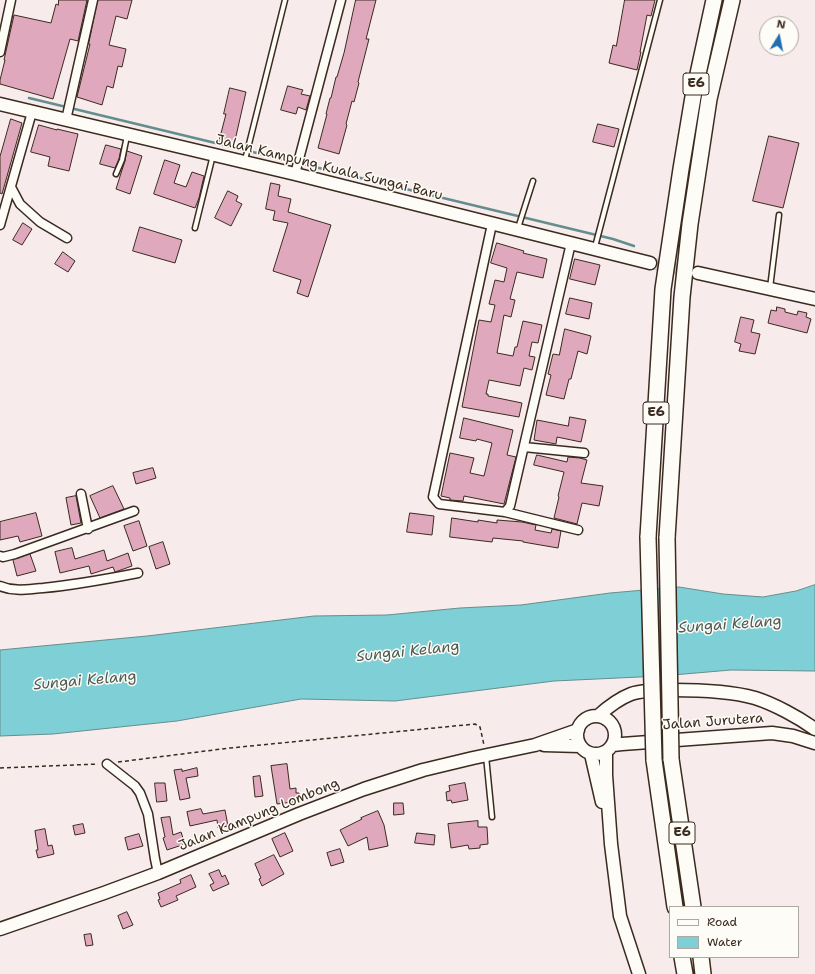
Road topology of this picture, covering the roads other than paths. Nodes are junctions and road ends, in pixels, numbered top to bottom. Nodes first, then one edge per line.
1 (11, 0) edge
2 (93, 0) edge
3 (285, 0) edge
4 (341, 0) edge
5 (660, 0) edge
6 (714, 0) edge
7 (732, 0) edge
8 (0, 52) edge
9 (0, 104) edge
10 (32, 112) junction
11 (67, 116) junction
12 (127, 134) junction
13 (214, 155) junction
14 (245, 160) junction
15 (295, 172) junction
16 (116, 174) dead end
17 (533, 181) dead end
18 (11, 187) junction
19 (779, 214) dead end
20 (492, 224) junction
21 (0, 226) edge
22 (518, 226) junction
23 (195, 228) dead end
24 (67, 238) dead end
25 (571, 243) junction
26 (595, 244) junction
27 (650, 263) tunnel mouth
28 (698, 273) tunnel mouth
29 (770, 289) junction
30 (815, 299) edge
31 (524, 447) junction
32 (584, 453) dead end
33 (81, 494) dead end
34 (134, 511) dead end
35 (505, 512) junction
36 (88, 528) junction
37 (578, 530) dead end
38 (0, 556) edge
39 (138, 574) dead end
40 (0, 586) edge
41 (598, 716) junction
42 (815, 728) edge
43 (578, 730) junction
44 (815, 743) edge
45 (535, 745) junction
46 (580, 746) junction
47 (610, 748) junction
48 (591, 754) junction
49 (486, 756) junction
50 (107, 764) road end
51 (492, 817) dead end
52 (611, 844) junction
53 (158, 873) junction
54 (675, 906) edge
55 (693, 906) edge
56 (0, 929) edge
57 (682, 958) edge
58 (701, 958) edge
59 (639, 974) edge
60 (685, 974) edge
61 (703, 974) edge

1 - 8 street
2 - 11 street
3 - 14 lane
4 - 15 street
5 - 26 lane
6 - 54 highway, E6, bridge
7 - 55 highway, E6, bridge
9 - 10 street, Jalan Kampung Kuala Sungai Baru
10 - 11 street, Jalan Kampung Kuala Sungai Baru
10 - 18 street
11 - 12 street, Jalan Kampung Kuala Sungai Baru
12 - 13 street, Jalan Kampung Kuala Sungai Baru
12 - 16 lane
13 - 14 street, Jalan Kampung Kuala Sungai Baru
13 - 23 lane
14 - 15 street, Jalan Kampung Kuala Sungai Baru
15 - 20 street, Jalan Kampung Kuala Sungai Baru
17 - 22 lane
18 - 21 street
18 - 24 street
19 - 29 lane
20 - 22 street, Jalan Kampung Kuala Sungai Baru
20 - 35 street
22 - 25 street, Jalan Kampung Kuala Sungai Baru
25 - 26 street, Jalan Kampung Kuala Sungai Baru
25 - 31 street
26 - 27 street, Jalan Kampung Kuala Sungai Baru
28 - 29 street
29 - 30 street
31 - 32 street
31 - 35 street
33 - 36 street
34 - 36 street
35 - 37 street
36 - 38 street
39 - 40 street
41 - 42 street, Jalan Jurutera
41 - 43 street
41 - 47 street
43 - 45 street
43 - 46 street
44 - 47 street, Jalan Jurutera
45 - 46 street
45 - 49 street, Jalan Kampung Lombong
46 - 48 street
47 - 48 street
47 - 52 street
48 - 52 street
49 - 51 lane
49 - 53 street, Jalan Kampung Lombong
50 - 53 street
52 - 59 street
53 - 56 street, Jalan Kampung Lombong
57 - 60 highway
58 - 61 highway

